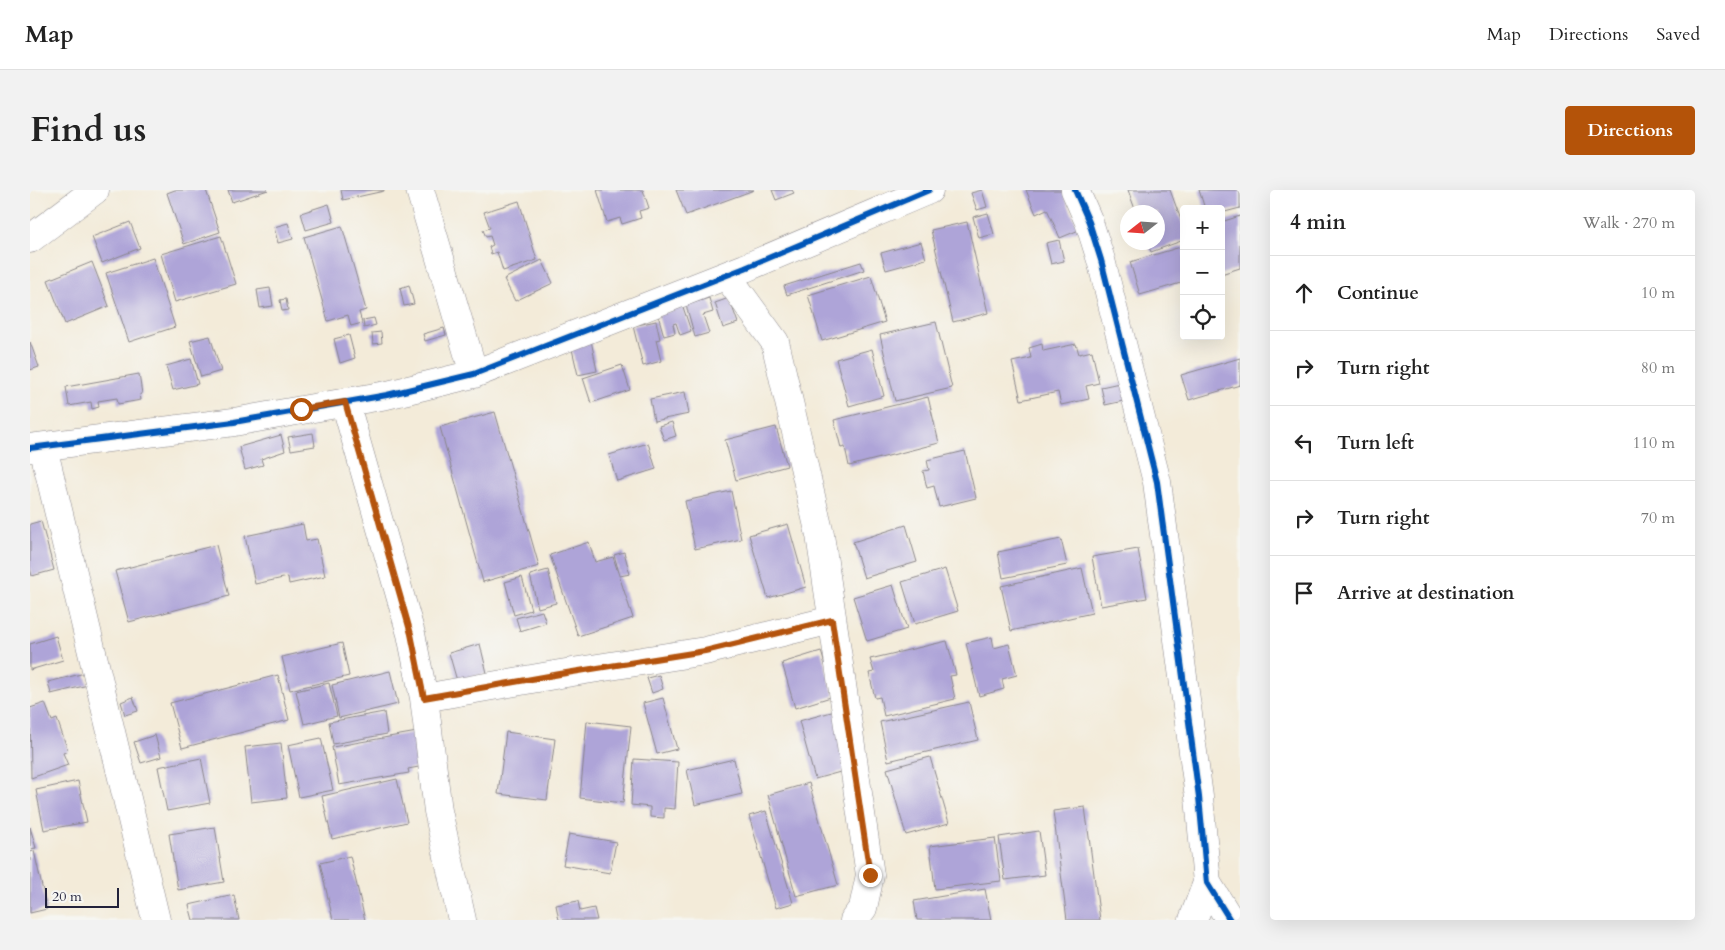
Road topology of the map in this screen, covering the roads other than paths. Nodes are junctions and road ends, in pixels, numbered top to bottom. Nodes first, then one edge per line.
1 (95, 190) edge
2 (420, 190) edge
3 (929, 190) edge
4 (1075, 190) edge
5 (30, 239) edge
6 (727, 276) junction
7 (474, 374) junction
8 (345, 402) junction
9 (37, 448) edge
10 (832, 620) junction
11 (424, 698) junction
12 (1207, 884) junction
13 (156, 920) edge
14 (462, 920) edge
15 (854, 920) edge
16 (1193, 920) edge
17 (1230, 920) edge

1 - 5 street
2 - 7 street
3 - 6 street
4 - 12 street
6 - 7 street
6 - 10 street
7 - 8 street
8 - 9 street
8 - 11 street
9 - 13 street
10 - 11 street
10 - 15 street
11 - 14 street
12 - 16 street
12 - 17 street

